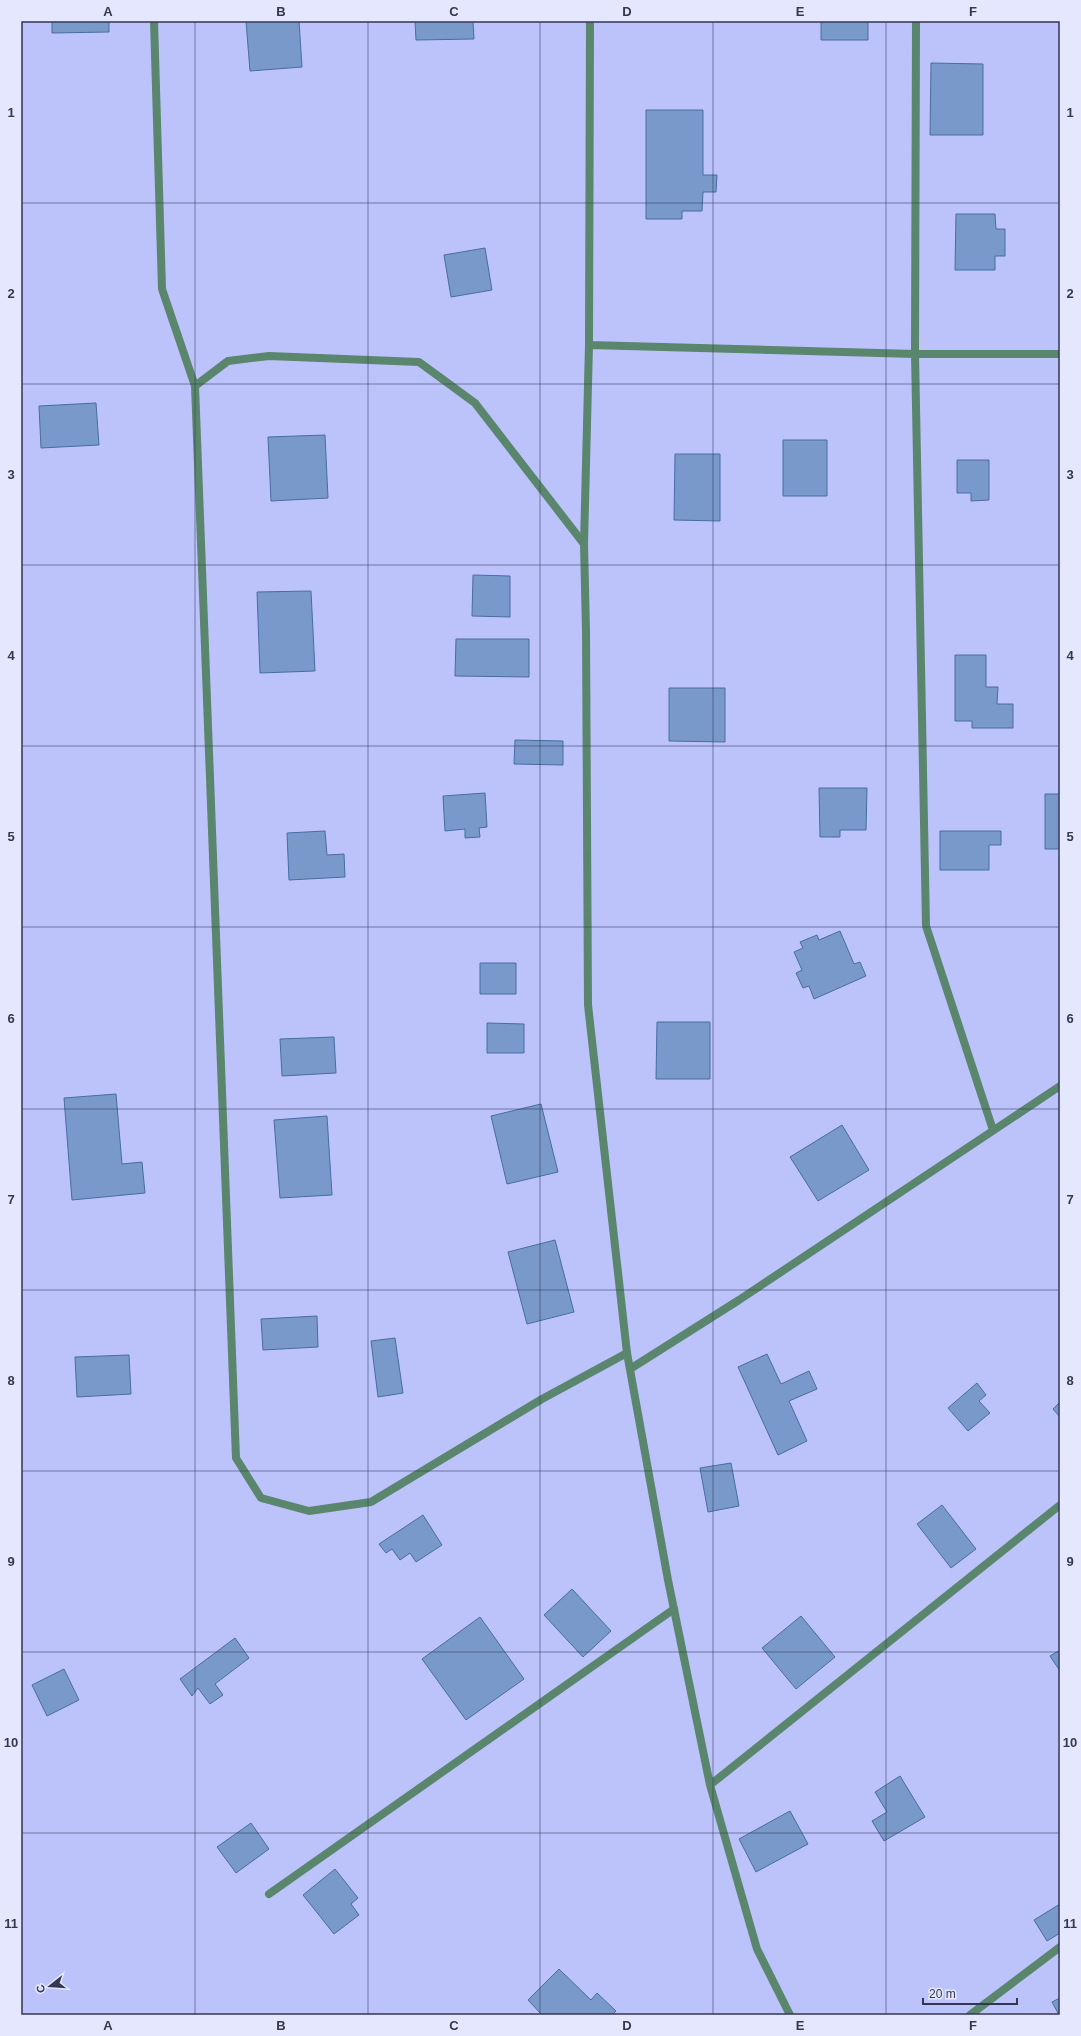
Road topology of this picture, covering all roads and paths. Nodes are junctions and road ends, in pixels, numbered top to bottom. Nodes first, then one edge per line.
1 (154, 21) edge
2 (590, 21) edge
3 (916, 21) edge
4 (589, 345) junction
5 (915, 354) junction
6 (1060, 354) edge
7 (195, 386) junction
8 (584, 544) junction
9 (1060, 1086) edge
10 (993, 1130) junction
11 (627, 1353) junction
12 (630, 1369) junction
13 (1060, 1505) edge
14 (674, 1609) junction
15 (710, 1785) junction
16 (269, 1894) dead end
17 (1060, 1947) edge
18 (790, 2015) edge
19 (970, 2015) edge

1 - 7 street
2 - 4 street
3 - 5 street
4 - 5 street
4 - 8 street
5 - 6 street
5 - 10 street
7 - 8 street
7 - 11 street
8 - 11 street
9 - 10 street
10 - 12 street
11 - 12 street
12 - 14 street
13 - 15 street
14 - 15 street
14 - 16 street
15 - 18 street
17 - 19 street

